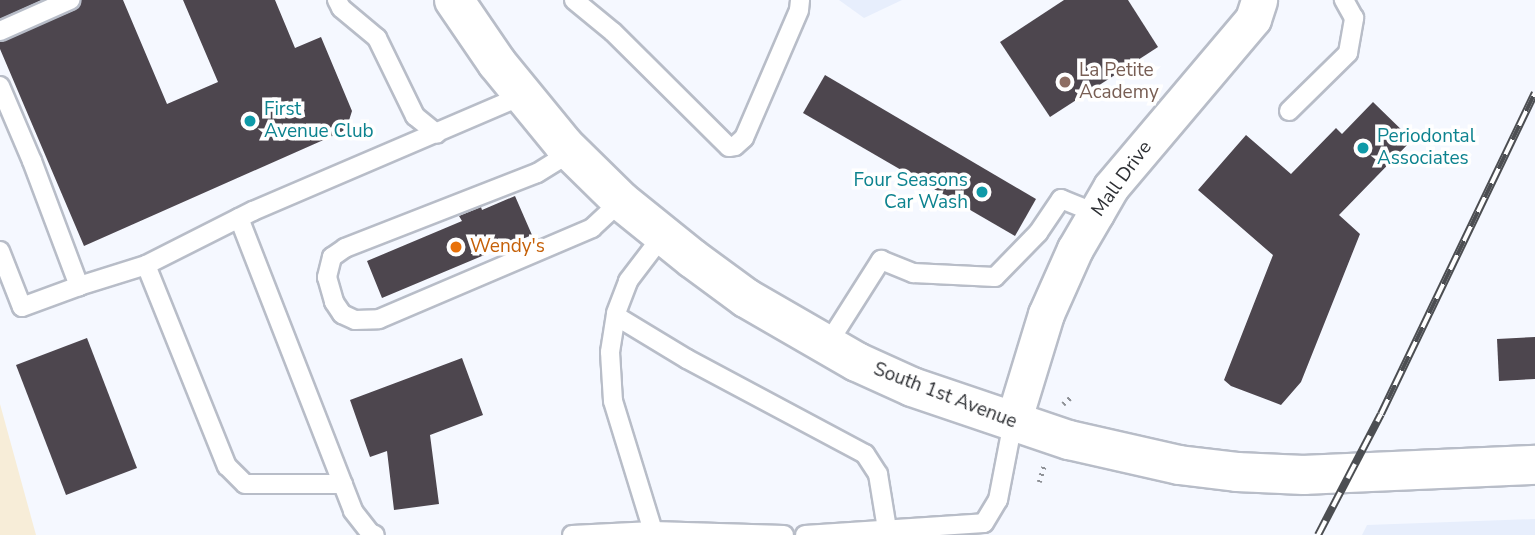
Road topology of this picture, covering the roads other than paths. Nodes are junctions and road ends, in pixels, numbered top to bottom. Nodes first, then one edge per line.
1 (70, 0) edge
2 (337, 0) edge
3 (454, 0) edge
4 (574, 0) edge
5 (800, 0) edge
6 (1259, 0) edge
7 (1344, 0) edge
8 (0, 31) edge
9 (0, 86) edge
10 (523, 94) junction
11 (1289, 111) dead end
12 (437, 134) junction
13 (571, 152) junction
14 (621, 201) junction
15 (1096, 213) junction
16 (239, 218) junction
17 (663, 235) junction
18 (0, 251) edge
19 (146, 265) junction
20 (79, 286) junction
21 (616, 316) junction
22 (827, 345) junction
23 (1013, 422) junction
24 (1535, 465) edge
25 (343, 484) junction
26 (887, 529) junction
27 (653, 531) junction
28 (376, 535) edge
29 (572, 535) edge
30 (784, 535) edge
31 (805, 535) edge

1 - 8 lane
2 - 12 lane
3 - 10 main road, South 1st Avenue
4 - 5 lane
6 - 15 street, Mall Drive
7 - 11 lane
9 - 20 lane
10 - 12 lane
10 - 13 main road, South 1st Avenue
12 - 16 lane
13 - 14 main road, South 1st Avenue
13 - 14 lane
14 - 17 main road, South 1st Avenue
15 - 22 lane
15 - 23 street, Mall Drive
16 - 19 lane
16 - 25 lane
17 - 21 lane
17 - 22 main road, South 1st Avenue
18 - 20 lane
19 - 20 lane
19 - 25 lane
21 - 26 lane
21 - 27 lane
22 - 23 main road, South 1st Avenue
23 - 24 main road, South 1st Avenue
23 - 26 lane
25 - 28 lane
26 - 31 lane
27 - 29 lane
27 - 30 lane

